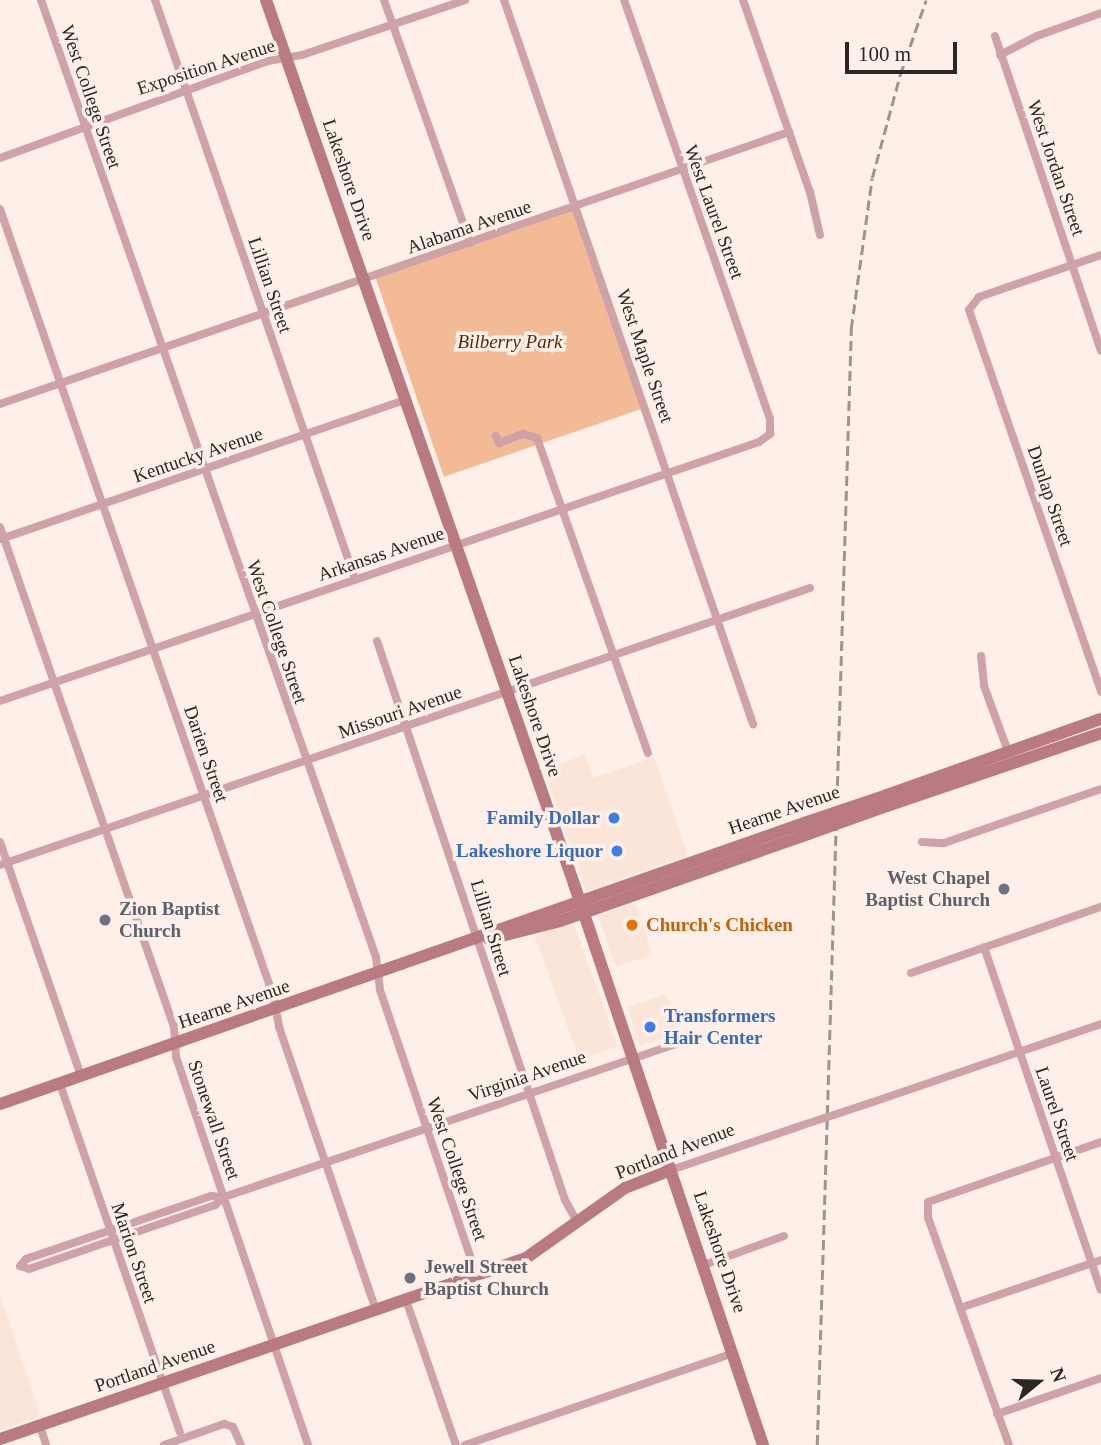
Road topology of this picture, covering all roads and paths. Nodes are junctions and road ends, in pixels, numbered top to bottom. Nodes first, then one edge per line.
1 (41, 0) edge
2 (155, 0) edge
3 (266, 0) edge
4 (383, 0) edge
5 (465, 0) edge
6 (504, 0) edge
7 (624, 0) edge
8 (743, 0) edge
9 (1101, 13) edge
10 (392, 25) junction
11 (995, 36) dead end
12 (1000, 55) junction
13 (286, 57) junction
14 (186, 89) junction
15 (85, 125) junction
16 (789, 132) junction
17 (0, 158) edge
18 (682, 169) junction
19 (576, 206) junction
20 (0, 209) edge
21 (820, 235) dead end
22 (470, 243) junction
23 (1101, 255) edge
24 (1072, 264) junction
25 (363, 280) junction
26 (264, 314) junction
27 (162, 349) junction
28 (1101, 351) edge
29 (61, 383) junction
30 (405, 400) junction
31 (0, 404) edge
32 (770, 434) joint
33 (305, 435) junction
34 (496, 436) dead end
35 (204, 470) junction
36 (668, 472) junction
37 (102, 504) junction
38 (561, 509) junction
39 (0, 527) edge
40 (2, 539) edge
41 (456, 545) junction
42 (355, 579) junction
43 (810, 588) dead end
44 (254, 614) junction
45 (719, 619) junction
46 (377, 641) dead end
47 (152, 650) junction
48 (612, 655) junction
49 (981, 656) dead end
50 (54, 683) junction
51 (506, 692) junction
52 (1101, 692) edge
53 (0, 701) edge
54 (1101, 719) edge
55 (753, 724) dead end
56 (407, 726) junction
57 (1101, 733) edge
58 (648, 753) dead end
59 (1010, 757) junction
60 (305, 761) junction
61 (1101, 789) edge
62 (204, 796) junction
63 (807, 828) junction
64 (105, 829) junction
65 (0, 842) edge
66 (922, 842) dead end
67 (4, 864) edge
68 (679, 865) junction
69 (683, 879) junction
70 (581, 907) junction
71 (1101, 907) edge
72 (480, 939) junction
73 (984, 947) junction
74 (911, 973) dead end
75 (378, 974) junction
76 (276, 1010) junction
77 (1101, 1024) edge
78 (683, 1042) dead end
79 (176, 1044) junction
80 (1019, 1052) junction
81 (633, 1058) junction
82 (81, 1076) junction
83 (60, 1084) junction
84 (528, 1093) junction
85 (0, 1104) edge
86 (426, 1128) junction
87 (1101, 1142) edge
88 (1056, 1158) junction
89 (325, 1163) junction
90 (671, 1170) junction
91 (224, 1197) junction
92 (578, 1223) junction
93 (110, 1230) junction
94 (784, 1237) dead end
95 (113, 1240) junction
96 (1096, 1262) edge
97 (704, 1265) junction
98 (477, 1276) junction
99 (1101, 1290) edge
100 (407, 1300) junction
101 (960, 1308) junction
102 (376, 1311) junction
103 (274, 1346) junction
104 (734, 1353) junction
105 (1101, 1378) edge
106 (162, 1384) junction
107 (998, 1413) junction
108 (40, 1426) junction
109 (180, 1432) dead end
110 (0, 1439) edge
111 (46, 1445) edge
112 (164, 1445) edge
113 (241, 1445) edge
114 (308, 1445) edge
115 (456, 1445) edge
116 (465, 1445) edge
117 (763, 1445) edge
118 (1009, 1445) edge

1 - 15 street, West College Street
2 - 14 street, Lillian Street
3 - 13 main road, Lakeshore Drive
4 - 10 street
5 - 10 street, Exposition Avenue
6 - 19 street, West Maple Street
7 - 18 street, West Laurel Street
8 - 16 street
9 - 12 street
10 - 13 street, Exposition Avenue
10 - 22 street
11 - 12 street, West Jordan Street
12 - 24 street, West Jordan Street
13 - 14 street, Exposition Avenue
13 - 25 main road, Lakeshore Drive
14 - 15 street, Exposition Avenue
14 - 26 street, Lillian Street
15 - 17 street, Exposition Avenue
15 - 27 street, West College Street
16 - 18 street, Alabama Avenue
16 - 21 street
18 - 19 street, Alabama Avenue
18 - 32 street, West Laurel Street
19 - 22 street, Alabama Avenue
19 - 36 street, West Maple Street
20 - 29 street, Darien Street
22 - 25 street, Alabama Avenue
23 - 24 street
24 - 28 street, West Jordan Street
24 - 52 street, Dunlap Street
25 - 26 street, Alabama Avenue
25 - 30 main road, Lakeshore Drive
26 - 27 street, Alabama Avenue
26 - 33 street, Lillian Street
27 - 29 street, Alabama Avenue
27 - 35 street, West College Street
29 - 31 street, Alabama Avenue
29 - 37 street, Darien Street
30 - 33 street, Kentucky Avenue
30 - 41 main road, Lakeshore Drive
32 - 36 street, Arkansas Avenue
33 - 35 street, Kentucky Avenue
33 - 42 street, Lillian Street
34 - 38 street
35 - 37 street, Kentucky Avenue
35 - 44 street, West College Street
36 - 38 street, Arkansas Avenue
36 - 45 street, West Maple Street
37 - 40 street, Kentucky Avenue
37 - 47 street, Darien Street
38 - 41 street, Arkansas Avenue
38 - 48 street
39 - 40 street, Stonewall Street
40 - 50 street, Stonewall Street
41 - 42 street, Arkansas Avenue
41 - 51 main road, Lakeshore Drive
42 - 44 street, Arkansas Avenue
43 - 45 street, Missouri Avenue
44 - 47 street, Arkansas Avenue
44 - 60 street, West College Street
45 - 48 street, Missouri Avenue
45 - 55 street, West Maple Street
46 - 56 street, Lillian Street
47 - 50 street, Arkansas Avenue
47 - 62 street, Darien Street
48 - 51 street, Missouri Avenue
48 - 58 street
49 - 59 street
50 - 53 street, Arkansas Avenue
50 - 64 street, Stonewall Street
51 - 56 street, Missouri Avenue
51 - 70 main road, Lakeshore Drive
54 - 59 main road, Hearne Avenue
56 - 60 street, Missouri Avenue
56 - 72 street, Lillian Street
57 - 59 main road, Hearne Avenue
59 - 63 main road, Hearne Avenue, bridge
60 - 62 street, Missouri Avenue
60 - 75 street, West College Street
61 - 66 street
62 - 64 street, Missouri Avenue
62 - 76 street, Darien Street
63 - 68 main road, Hearne Avenue
63 - 69 main road, Hearne Avenue
64 - 67 street, Missouri Avenue
64 - 79 street, Stonewall Street
65 - 67 street
67 - 82 street
68 - 69 main road
68 - 70 main road, Hearne Avenue
69 - 70 main road, Hearne Avenue
70 - 72 main road, Hearne Avenue
70 - 81 main road, Lakeshore Drive
71 - 73 street
72 - 75 main road, Hearne Avenue
72 - 84 street, Lillian Street
73 - 74 street
73 - 80 street, Laurel Street
75 - 76 main road, Hearne Avenue
75 - 86 street, West College Street
76 - 79 main road, Hearne Avenue
76 - 89 street, Darien Street
77 - 80 street, Portland Avenue
78 - 81 street, Virginia Avenue
79 - 82 main road, Hearne Avenue
79 - 91 street, Stonewall Street
80 - 88 street, Laurel Street
80 - 90 street, Portland Avenue, bridge
81 - 84 street, Virginia Avenue
81 - 90 main road, Lakeshore Drive
82 - 83 main road, Hearne Avenue
83 - 85 main road, Hearne Avenue
83 - 93 street, Marion Street
84 - 86 street, Virginia Avenue
84 - 92 street, Lillian Street
86 - 89 street, Virginia Avenue
86 - 98 street, West College Street
87 - 88 street
88 - 96 street, Laurel Street
88 - 101 street
89 - 91 street, Virginia Avenue
89 - 102 street, Darien Street
90 - 92 main road, Portland Avenue
90 - 97 main road, Lakeshore Drive
91 - 93 street, Virginia Avenue
91 - 95 street, Virginia Avenue
91 - 103 street, Stonewall Street
92 - 98 main road, Portland Avenue
93 - 95 street, Marion Street
93 - 95 street, Virginia Avenue
94 - 97 street
95 - 106 street, Marion Street
96 - 99 street, Laurel Street
96 - 101 street
97 - 104 main road, Lakeshore Drive
98 - 100 main road, Portland Avenue
100 - 102 main road, Portland Avenue
100 - 115 street
101 - 107 street
102 - 103 main road, Portland Avenue
103 - 106 main road, Portland Avenue
103 - 114 street, Stonewall Street
104 - 116 street
104 - 117 main road, Lakeshore Drive
105 - 107 street
106 - 108 main road, Portland Avenue
106 - 109 street, Marion Street
107 - 118 street
108 - 110 main road, Portland Avenue
108 - 111 street
112 - 113 street

